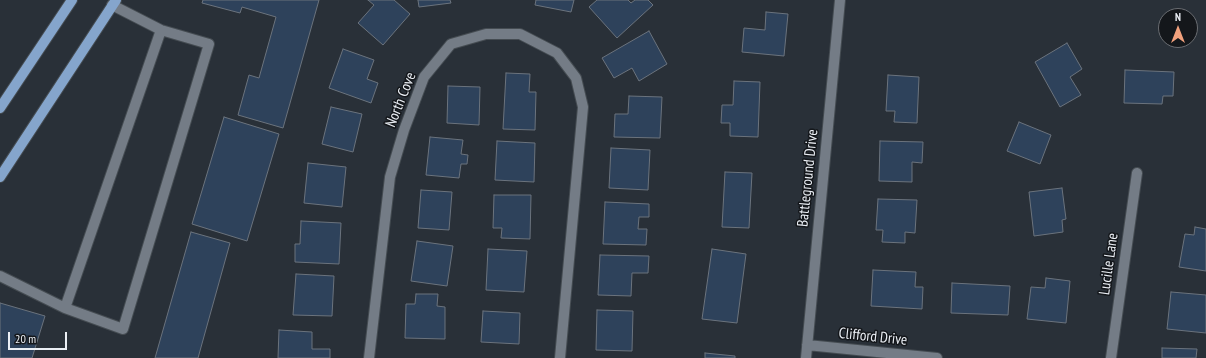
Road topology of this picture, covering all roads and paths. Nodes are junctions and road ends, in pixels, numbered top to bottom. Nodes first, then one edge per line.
1 (72, 0) edge
2 (840, 0) edge
3 (111, 2) edge
4 (161, 30) junction
5 (0, 108) edge
6 (1137, 173) dead end
7 (0, 176) edge
8 (0, 276) edge
9 (64, 308) junction
10 (807, 345) junction
11 (369, 358) edge
12 (560, 358) edge
13 (806, 358) edge
14 (937, 358) edge
15 (1111, 358) edge

1 - 5 main road
2 - 10 street, Battleground Drive
3 - 4 street
3 - 7 main road
4 - 9 street
4 - 9 street
6 - 15 street, Lucille Lane
8 - 9 street
10 - 13 street, Battleground Drive
10 - 14 street, Clifford Drive
11 - 12 street, North Cove

